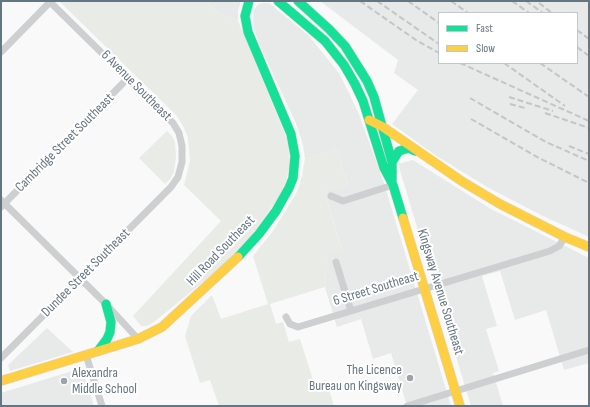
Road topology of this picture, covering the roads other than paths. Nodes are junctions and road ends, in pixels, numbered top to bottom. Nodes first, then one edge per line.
1 (50, 1) edge
2 (249, 1) edge
3 (278, 1) edge
4 (298, 1) edge
5 (1, 52) edge
6 (128, 78) junction
7 (369, 120) junction
8 (383, 127) junction
9 (418, 152) junction
10 (392, 162) junction
11 (393, 185) junction
12 (171, 187) joint
13 (331, 196) dead end
14 (2, 203) edge
15 (565, 237) junction
16 (589, 247) edge
17 (336, 262) dead end
18 (80, 279) junction
19 (424, 289) junction
20 (106, 304) junction
21 (352, 311) junction
22 (286, 317) dead end
23 (138, 339) junction
24 (589, 350) edge
25 (98, 351) junction
26 (86, 355) junction
27 (1, 358) edge
28 (1, 381) edge
29 (456, 391) junction
30 (102, 406) edge
31 (407, 406) edge
32 (460, 406) edge

1 - 5 street
1 - 6 street, 6 Avenue Southeast
2 - 23 street, Hill Road Southeast
3 - 7 street, Kingsway Avenue Southeast
4 - 8 street, Kingsway Avenue Southeast
6 - 12 street, 6 Avenue Southeast
6 - 14 street, Cambridge Street Southeast
7 - 8 street
7 - 11 street, Kingsway Avenue Southeast
8 - 9 street
8 - 10 street, Kingsway Avenue Southeast
9 - 10 street
9 - 15 street
10 - 11 street, Kingsway Avenue Southeast
11 - 13 street
11 - 19 street, Kingsway Avenue Southeast
12 - 18 street, Dundee Street Southeast
14 - 18 street
15 - 16 street
15 - 19 street, 6 Street Southeast
17 - 21 street
18 - 20 street
18 - 27 street, Dundee Street Southeast
19 - 21 street, 6 Street Southeast
19 - 29 street, Kingsway Avenue Southeast
20 - 23 street
20 - 25 street
21 - 22 street, 6 Street Southeast
23 - 25 street
24 - 29 street
25 - 26 street
26 - 28 street
26 - 30 street
29 - 31 street
29 - 32 street, Kingsway Avenue Southeast

